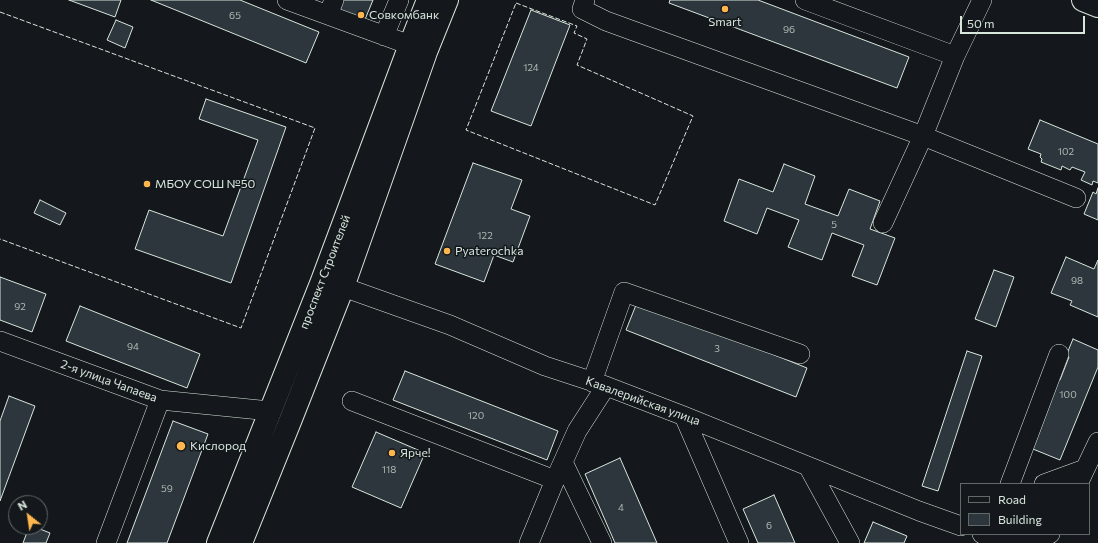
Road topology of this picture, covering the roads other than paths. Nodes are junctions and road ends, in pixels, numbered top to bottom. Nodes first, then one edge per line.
1 (286, 0) edge
2 (399, 0) edge
3 (428, 0) edge
4 (448, 0) edge
5 (585, 0) edge
6 (805, 0) edge
7 (982, 0) edge
8 (1083, 0) edge
9 (1098, 6) edge
10 (331, 8) edge
11 (384, 36) junction
12 (410, 45) junction
13 (955, 56) junction
14 (923, 136) junction
15 (1076, 198) dead end
16 (883, 223) dead end
17 (332, 284) junction
18 (1, 344) edge
19 (800, 354) dead end
20 (1059, 354) dead end
21 (599, 384) junction
22 (160, 400) junction
23 (352, 401) dead end
24 (270, 411) junction
25 (684, 416) junction
26 (291, 419) junction
27 (1098, 442) edge
28 (563, 462) junction
29 (808, 466) junction
30 (1082, 476) edge
31 (555, 480) junction
32 (1010, 483) edge
33 (1049, 483) edge
34 (960, 526) edge
35 (985, 535) edge
36 (1046, 535) edge
37 (106, 543) edge
38 (218, 543) edge
39 (241, 543) edge
40 (530, 543) edge
41 (602, 543) edge
42 (739, 543) edge
43 (850, 543) edge

1 - 10 street
2 - 11 street
3 - 12 main road, проспект Строителей
4 - 17 main road, проспект Строителей
5 - 14 street
6 - 13 street
7 - 13 street
8 - 9 main road
10 - 11 street
11 - 12 street
12 - 17 main road, проспект Строителей
13 - 14 street
14 - 15 street
14 - 16 street
17 - 21 street, Кавалерийская улица
17 - 24 main road, проспект Строителей
17 - 26 main road, проспект Строителей
18 - 22 street, 2-я улица Чапаева
19 - 21 street
20 - 32 street
21 - 25 street, Кавалерийская улица
21 - 28 street
22 - 24 street, 2-я улица Чапаева
22 - 37 street
23 - 31 street
24 - 26 main road
24 - 38 main road, проспект Строителей
25 - 29 street, Кавалерийская улица
25 - 42 street
26 - 39 main road, проспект Строителей
27 - 30 street
28 - 31 street
28 - 41 street
29 - 34 street, Кавалерийская улица
29 - 43 street
30 - 33 street
31 - 40 street
35 - 36 street

